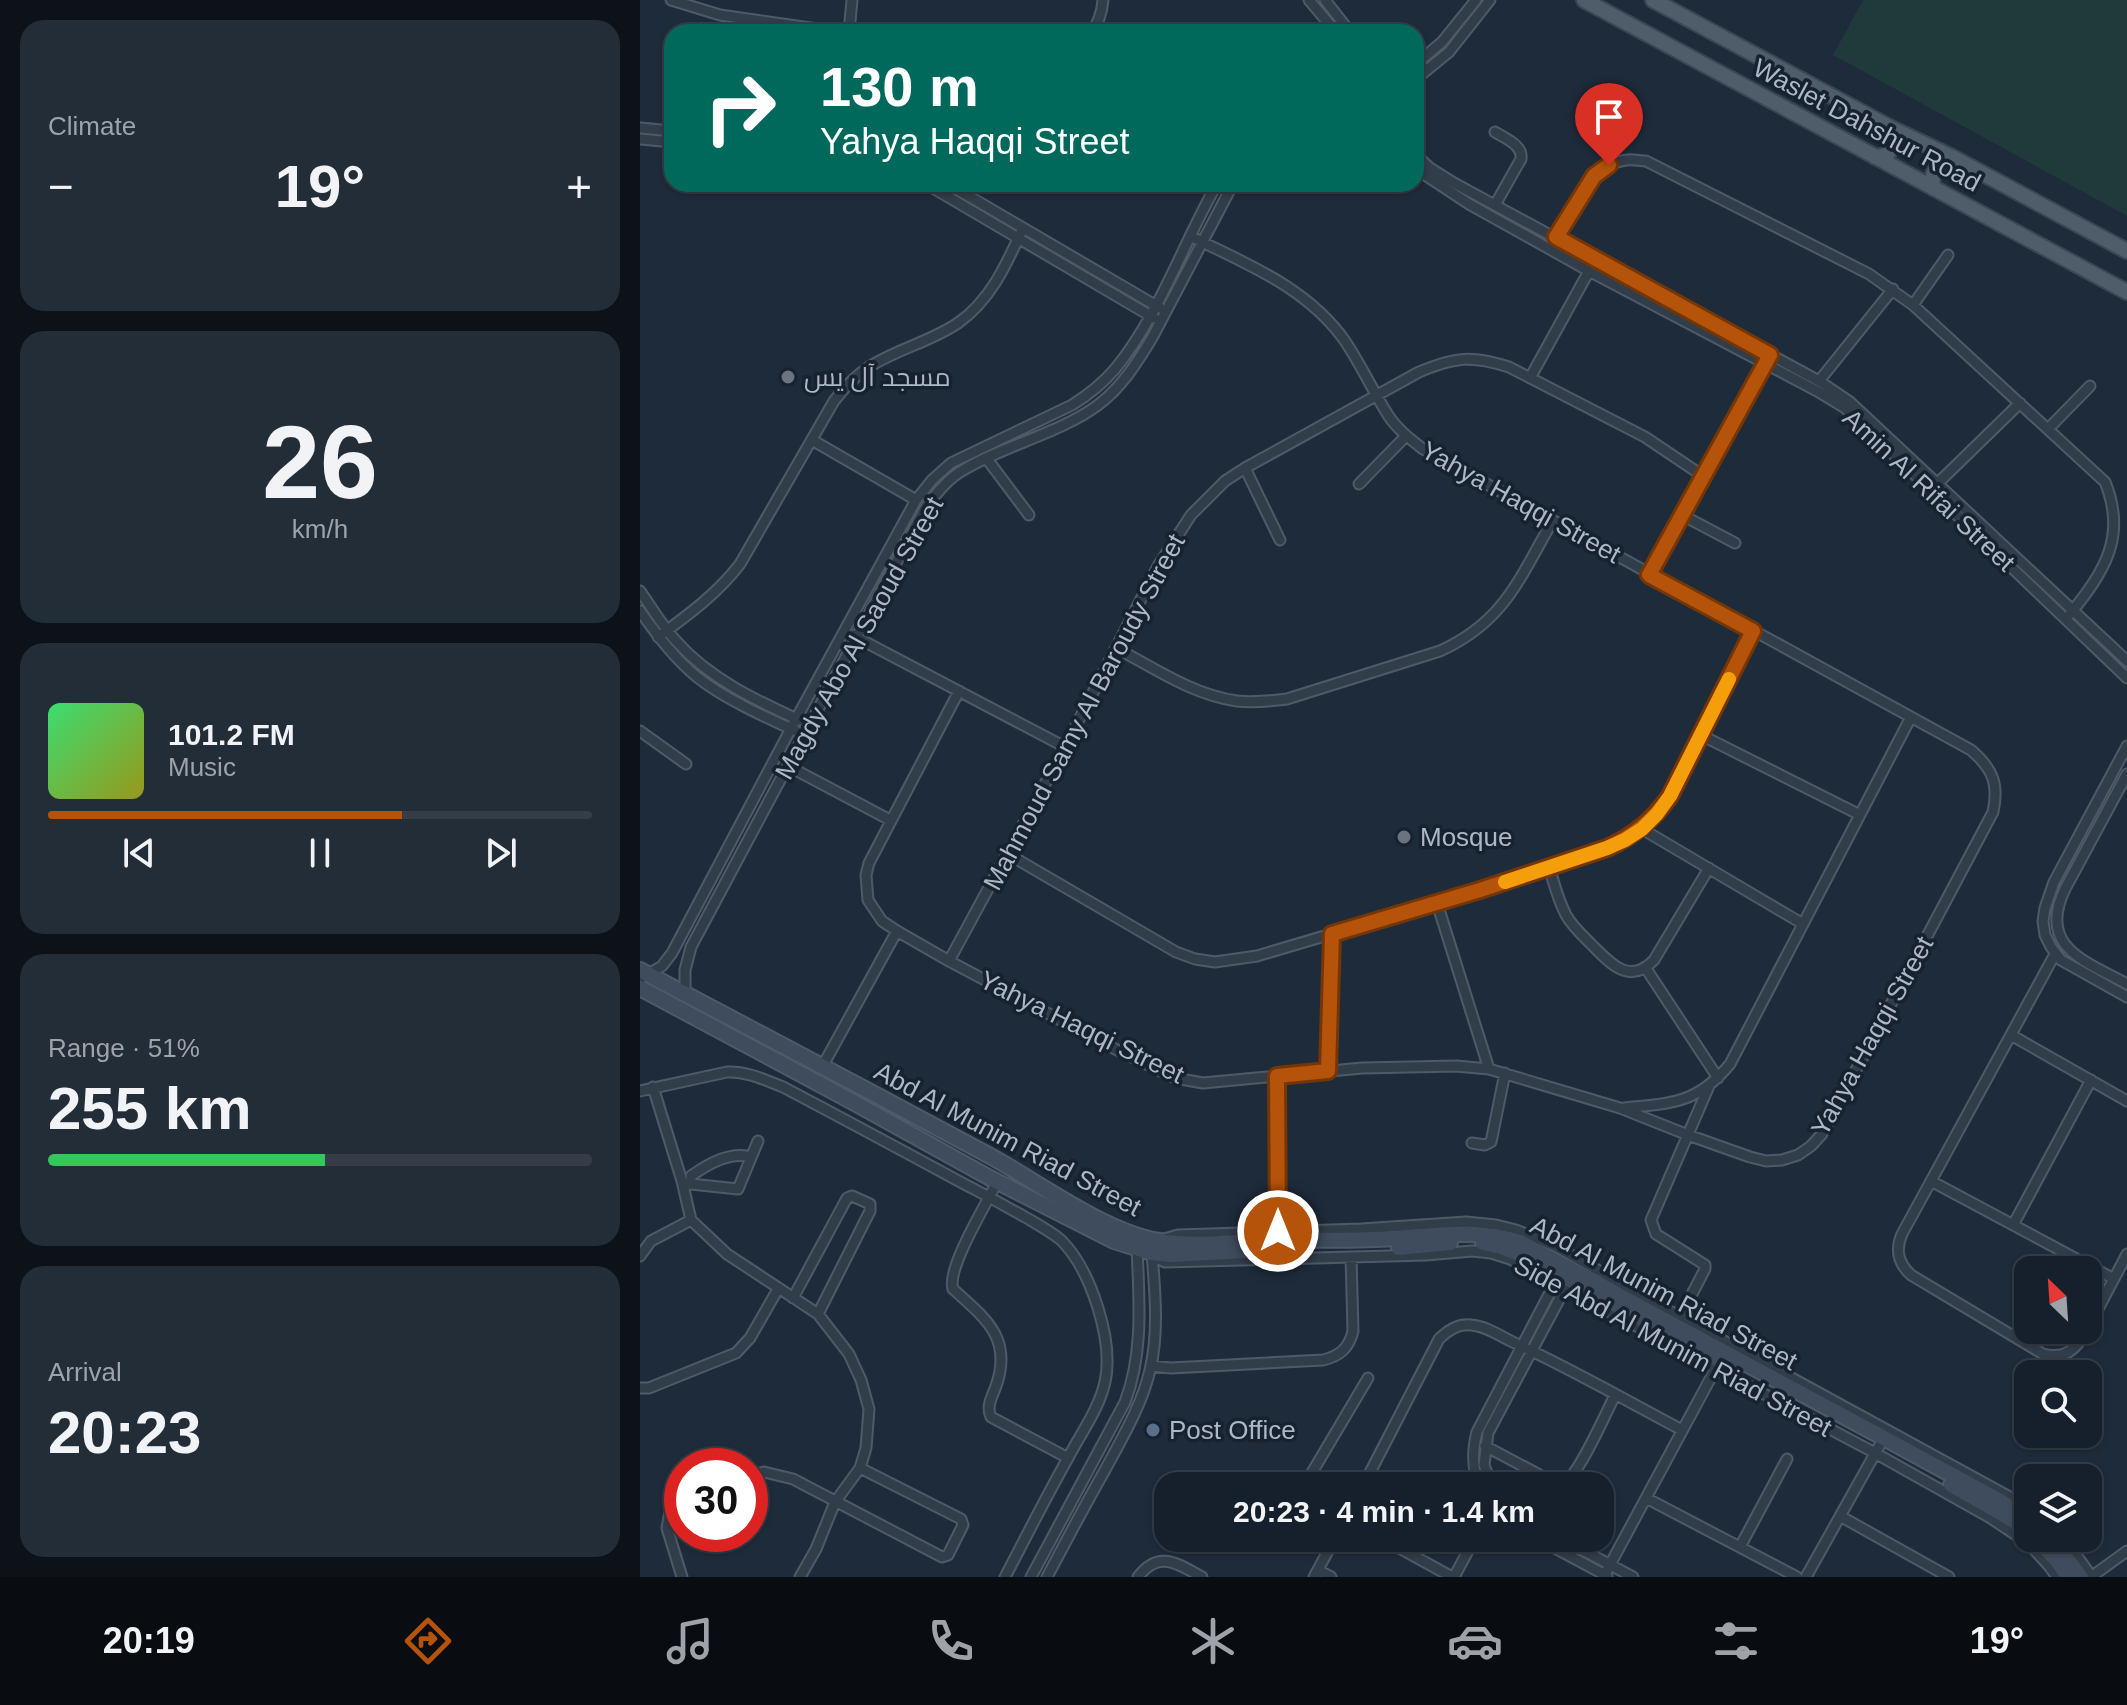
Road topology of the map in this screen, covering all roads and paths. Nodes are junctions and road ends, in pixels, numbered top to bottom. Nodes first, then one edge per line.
1 (671, 0) edge
2 (852, 0) edge
3 (1103, 0) edge
4 (1309, 0) edge
5 (1325, 0) edge
6 (1490, 0) edge
7 (1584, 0) edge
8 (1653, 0) edge
9 (1474, 2) edge
10 (1483, 11) junction
11 (783, 24) edge
12 (850, 24) edge
13 (1095, 24) edge
14 (1329, 24) edge
15 (1344, 24) edge
16 (1424, 57) edge
17 (1424, 72) edge
18 (640, 128) edge
19 (1891, 128) junction
20 (664, 130) edge
21 (1495, 132) dead end
22 (640, 139) edge
23 (664, 141) edge
24 (1875, 157) junction
25 (1952, 157) junction
26 (1424, 162) edge
27 (1424, 174) edge
28 (1933, 188) junction
29 (940, 192) edge
30 (962, 192) edge
31 (1213, 192) edge
32 (1229, 192) edge
33 (1495, 205) junction
34 (1023, 228) junction
35 (1190, 236) junction
36 (1556, 237) junction
37 (1018, 238) junction
38 (1202, 242) junction
39 (1550, 248) junction
40 (2127, 251) edge
41 (1948, 255) dead end
42 (1589, 271) junction
43 (1893, 289) junction
44 (2127, 292) edge
45 (1155, 305) junction
46 (1913, 305) junction
47 (1167, 312) junction
48 (1150, 315) junction
49 (1161, 322) junction
50 (1768, 359) junction
51 (1530, 378) junction
52 (1819, 381) junction
53 (2090, 386) dead end
54 (1377, 395) junction
55 (2020, 403) junction
56 (1848, 405) junction
57 (2048, 429) junction
58 (1406, 436) junction
59 (812, 440) junction
60 (987, 459) junction
61 (1245, 468) junction
62 (1703, 476) junction
63 (1938, 483) junction
64 (1359, 484) dead end
65 (916, 500) junction
66 (1029, 515) dead end
67 (1682, 515) junction
68 (1552, 522) junction
69 (1280, 540) dead end
70 (1991, 542) junction
71 (1735, 543) dead end
72 (1649, 575) junction
73 (640, 591) edge
74 (2073, 610) junction
75 (640, 611) edge
76 (2065, 619) junction
77 (846, 631) junction
78 (1753, 631) junction
79 (662, 633) junction
80 (857, 637) junction
81 (1116, 648) junction
82 (2127, 661) edge
83 (2127, 678) edge
84 (959, 691) junction
85 (1911, 717) junction
86 (794, 724) junction
87 (809, 724) junction
88 (640, 731) edge
89 (804, 734) junction
90 (1701, 735) junction
91 (2127, 746) edge
92 (1065, 747) junction
93 (686, 764) dead end
94 (788, 766) junction
95 (2127, 774) edge
96 (1860, 815) junction
97 (890, 820) junction
98 (1642, 829) junction
99 (2078, 835) junction
100 (2090, 841) junction
101 (1008, 854) junction
102 (1549, 867) junction
103 (1709, 868) junction
104 (1437, 903) junction
105 (1803, 924) junction
106 (684, 929) junction
107 (897, 931) junction
108 (1332, 934) junction
109 (697, 936) junction
110 (2055, 954) junction
111 (949, 961) junction
112 (1645, 967) junction
113 (643, 975) edge
114 (2127, 984) edge
115 (640, 988) edge
116 (685, 994) junction
117 (2127, 997) edge
118 (687, 1013) junction
119 (2011, 1035) junction
120 (822, 1067) junction
121 (1489, 1069) junction
122 (1328, 1071) junction
123 (1505, 1073) junction
124 (1277, 1076) junction
125 (1718, 1078) junction
126 (2091, 1080) junction
127 (1709, 1086) junction
128 (653, 1087) junction
129 (862, 1088) junction
130 (640, 1091) edge
131 (2127, 1101) edge
132 (853, 1102) junction
133 (893, 1105) junction
134 (1620, 1108) junction
135 (882, 1119) junction
136 (1688, 1135) junction
137 (758, 1141) dead end
138 (1472, 1143) dead end
139 (751, 1157) junction
140 (1931, 1181) junction
141 (997, 1182) junction
142 (687, 1184) junction
143 (990, 1197) junction
144 (691, 1220) junction
145 (2013, 1225) junction
146 (1278, 1235) junction
147 (1148, 1245) junction
148 (2127, 1254) edge
149 (640, 1256) edge
150 (1351, 1257) junction
151 (1567, 1273) junction
152 (2114, 1279) junction
153 (778, 1289) junction
154 (1632, 1297) junction
155 (793, 1298) junction
156 (2102, 1302) edge
157 (818, 1314) junction
158 (1680, 1317) junction
159 (2014, 1337) edge
160 (2026, 1344) edge
161 (2079, 1344) edge
162 (1521, 1346) junction
163 (1532, 1351) junction
164 (1151, 1366) junction
165 (1716, 1368) junction
166 (1368, 1378) dead end
167 (640, 1388) edge
168 (1615, 1395) junction
169 (1682, 1430) junction
170 (1882, 1441) junction
171 (1485, 1446) junction
172 (1068, 1458) junction
173 (1787, 1459) dead end
174 (860, 1468) junction
175 (1312, 1472) edge
176 (1370, 1472) edge
177 (1474, 1472) edge
178 (1487, 1472) edge
179 (768, 1473) edge
180 (2003, 1497) junction
181 (1646, 1498) junction
182 (2014, 1501) edge
183 (835, 1502) junction
184 (2014, 1507) edge
185 (1840, 1516) junction
186 (2014, 1521) edge
187 (1740, 1547) junction
188 (2127, 1551) edge
189 (674, 1552) edge
190 (1327, 1552) edge
191 (1407, 1552) edge
192 (1467, 1552) edge
193 (1562, 1552) edge
194 (1587, 1552) edge
195 (2049, 1552) edge
196 (2063, 1552) edge
197 (2074, 1552) edge
198 (1610, 1564) junction
199 (1316, 1574) edge
200 (1034, 1576) edge
201 (1607, 1576) edge
202 (682, 1577) edge
203 (800, 1577) edge
204 (1005, 1577) edge
205 (1047, 1577) edge
206 (1138, 1577) edge
207 (1202, 1577) edge
208 (1331, 1577) edge
209 (1453, 1577) edge
210 (1633, 1577) edge
211 (1797, 1577) edge
212 (1806, 1577) edge
213 (1949, 1577) edge
214 (2057, 1577) edge
215 (2068, 1577) edge
216 (2081, 1577) edge
217 (2092, 1577) edge

1 - 11 street
2 - 12 street
3 - 13 street
4 - 14 street
5 - 15 street
6 - 10 street
7 - 24 main road, Waslet Dahshur Road
8 - 19 main road, Waslet Dahshur Road
9 - 10 street
9 - 16 street
10 - 17 street
18 - 20 street
19 - 24 main road
19 - 25 main road, Waslet Dahshur Road
21 - 33 street
22 - 23 street
24 - 28 main road, Waslet Dahshur Road
25 - 28 main road
25 - 40 main road, Waslet Dahshur Road
26 - 33 street, Amin Al Rifai Street
27 - 39 street, Amin Al Rifai Street
28 - 44 main road, Waslet Dahshur Road
29 - 37 street
30 - 34 street
31 - 35 street, Magdy Abo Al Saoud Street
32 - 38 street, Magdy Abo Al Saoud Street
33 - 36 street, Amin Al Rifai Street
34 - 37 street
34 - 45 street
35 - 38 street, Yahya Haqqi Street
35 - 45 street, Magdy Abo Al Saoud Street
36 - 39 street
36 - 43 street
36 - 50 street, Amin Al Rifai Street
37 - 48 street
37 - 59 street
38 - 47 street, Magdy Abo Al Saoud Street
38 - 54 street, Yahya Haqqi Street
39 - 42 street, Amin Al Rifai Street
41 - 46 street
42 - 50 street, Amin Al Rifai Street
42 - 51 street
43 - 46 street
43 - 52 street
45 - 47 street
45 - 48 street, Magdy Abo Al Saoud Street
46 - 55 street
47 - 49 street, Magdy Abo Al Saoud Street
48 - 49 street
48 - 65 street, Magdy Abo Al Saoud Street
49 - 60 street, Magdy Abo Al Saoud Street
50 - 52 street, Amin Al Rifai Street
50 - 56 street, Amin Al Rifai Street
50 - 62 street
51 - 54 street, Mahmoud Samy Al Baroudy Street
51 - 62 street, Mahmoud Samy Al Baroudy Street
52 - 56 street, Amin Al Rifai Street
53 - 57 street
54 - 58 street, Yahya Haqqi Street
54 - 61 street, Mahmoud Samy Al Baroudy Street
55 - 57 street
55 - 63 street
56 - 63 street, Amin Al Rifai Street
56 - 70 street, Amin Al Rifai Street
57 - 74 street
58 - 64 street
58 - 68 street, Yahya Haqqi Street
59 - 65 street
59 - 79 street
60 - 66 street
60 - 80 street, Magdy Abo Al Saoud Street
61 - 69 street
61 - 81 street, Mahmoud Samy Al Baroudy Street
62 - 67 street
63 - 70 street, Amin Al Rifai Street
65 - 77 street, Magdy Abo Al Saoud Street
67 - 71 street
67 - 72 street
68 - 72 street, Yahya Haqqi Street
68 - 81 street
70 - 74 street, Amin Al Rifai Street
70 - 76 street, Amin Al Rifai Street
72 - 78 street, Yahya Haqqi Street
73 - 79 street
74 - 76 street
74 - 82 street, Amin Al Rifai Street
75 - 79 street
76 - 83 street, Amin Al Rifai Street
77 - 80 street
77 - 86 street, Magdy Abo Al Saoud Street
78 - 85 street, Yahya Haqqi Street
78 - 90 street
79 - 86 street
80 - 84 street
80 - 87 street, Magdy Abo Al Saoud Street
81 - 92 street, Mahmoud Samy Al Baroudy Street
84 - 92 street
84 - 97 street, Yahya Haqqi Street
85 - 96 street
85 - 136 street, Yahya Haqqi Street
86 - 87 street
86 - 89 street
86 - 106 street, Magdy Abo Al Saoud Street
87 - 89 street, Magdy Abo Al Saoud Street
88 - 93 street
89 - 94 street, Magdy Abo Al Saoud Street
90 - 96 street
90 - 98 street
91 - 99 street
92 - 101 street, Mahmoud Samy Al Baroudy Street
94 - 97 street
94 - 109 street, Magdy Abo Al Saoud Street
95 - 100 street
96 - 105 street
97 - 107 street, Yahya Haqqi Street
98 - 102 street
98 - 103 street
99 - 100 street
99 - 110 street
100 - 114 street
101 - 108 street
101 - 111 street, Mahmoud Samy Al Baroudy Street
102 - 104 street
102 - 112 street
103 - 105 street
103 - 112 street
104 - 108 street
104 - 121 street
105 - 125 street
106 - 109 street
106 - 113 street, Magdy Abo Al Saoud Street
107 - 111 street, Yahya Haqqi Street
107 - 120 street
108 - 122 street
109 - 116 street, Magdy Abo Al Saoud Street
110 - 117 street
110 - 119 street
111 - 124 street, Yahya Haqqi Street
112 - 125 street
113 - 116 street, Abd Al Munim Riad Street
115 - 118 street, Abd Al Munim Riad Street
116 - 118 street, Magdy Abo Al Saoud Street
116 - 120 street, Abd Al Munim Riad Street
118 - 132 street, Abd Al Munim Riad Street
119 - 126 street
119 - 140 street
120 - 129 street, Abd Al Munim Riad Street
121 - 122 street, Yahya Haqqi Street
121 - 123 street, Yahya Haqqi Street
122 - 124 street, Yahya Haqqi Street
123 - 134 street, Yahya Haqqi Street
123 - 138 street
124 - 146 street
125 - 127 street
126 - 131 street
126 - 145 street
127 - 134 street
127 - 136 street
128 - 130 street
128 - 142 street
128 - 143 street
129 - 132 street
129 - 133 street, Abd Al Munim Riad Street
132 - 135 street, Abd Al Munim Riad Street
133 - 135 street
133 - 147 street, Abd Al Munim Riad Street
134 - 136 street, Yahya Haqqi Street
135 - 141 street, Abd Al Munim Riad Street
136 - 158 street
137 - 139 street
139 - 142 street
139 - 142 street
140 - 145 street
140 - 159 street
141 - 143 street
141 - 147 street, Abd Al Munim Riad Street
142 - 144 street
143 - 172 street
143 - 172 street
144 - 149 street
144 - 153 street
145 - 152 street
146 - 147 street, Abd Al Munim Riad Street
146 - 151 street, Abd Al Munim Riad Street
147 - 150 street, Side Abd Al Munim Riad Street
147 - 151 street, Abd Al Munim Riad Street
147 - 164 street
147 - 200 street
148 - 152 street
150 - 151 street, Side Abd Al Munim Riad Street
150 - 164 street
151 - 154 street, Abd Al Munim Riad Street
151 - 162 street
151 - 163 street
151 - 165 street, Side Abd Al Munim Riad Street
151 - 170 street, Abd Al Munim Riad Street
152 - 156 street
153 - 155 street
153 - 167 street
154 - 158 street, Side Abd Al Munim Riad Street
154 - 170 street, Abd Al Munim Riad Street
155 - 157 street
155 - 157 street
157 - 174 street
158 - 170 street, Side Abd Al Munim Riad Street
160 - 161 street
162 - 163 street
162 - 176 street
162 - 177 street
163 - 168 street
163 - 171 street
164 - 205 street
165 - 169 street
165 - 170 street, Side Abd Al Munim Riad Street
166 - 175 street
168 - 169 street
168 - 171 street
169 - 181 street
170 - 180 street, Abd Al Munim Riad Street
170 - 185 street
170 - 186 street, Abd Al Munim Riad Street
170 - 214 street, Side Abd Al Munim Riad Street
171 - 178 street
172 - 204 street
173 - 187 street
174 - 183 street
174 - 183 street
179 - 183 street
180 - 182 street
180 - 184 street, Abd Al Munim Riad Street
181 - 187 street
181 - 198 street
183 - 203 street
185 - 212 street
185 - 213 street
187 - 211 street
188 - 217 street
189 - 202 street
190 - 199 street
191 - 209 street
192 - 209 street
193 - 201 street
194 - 198 street
195 - 215 street
196 - 216 street
197 - 217 street
198 - 201 street
198 - 210 street
199 - 208 street
206 - 207 street

